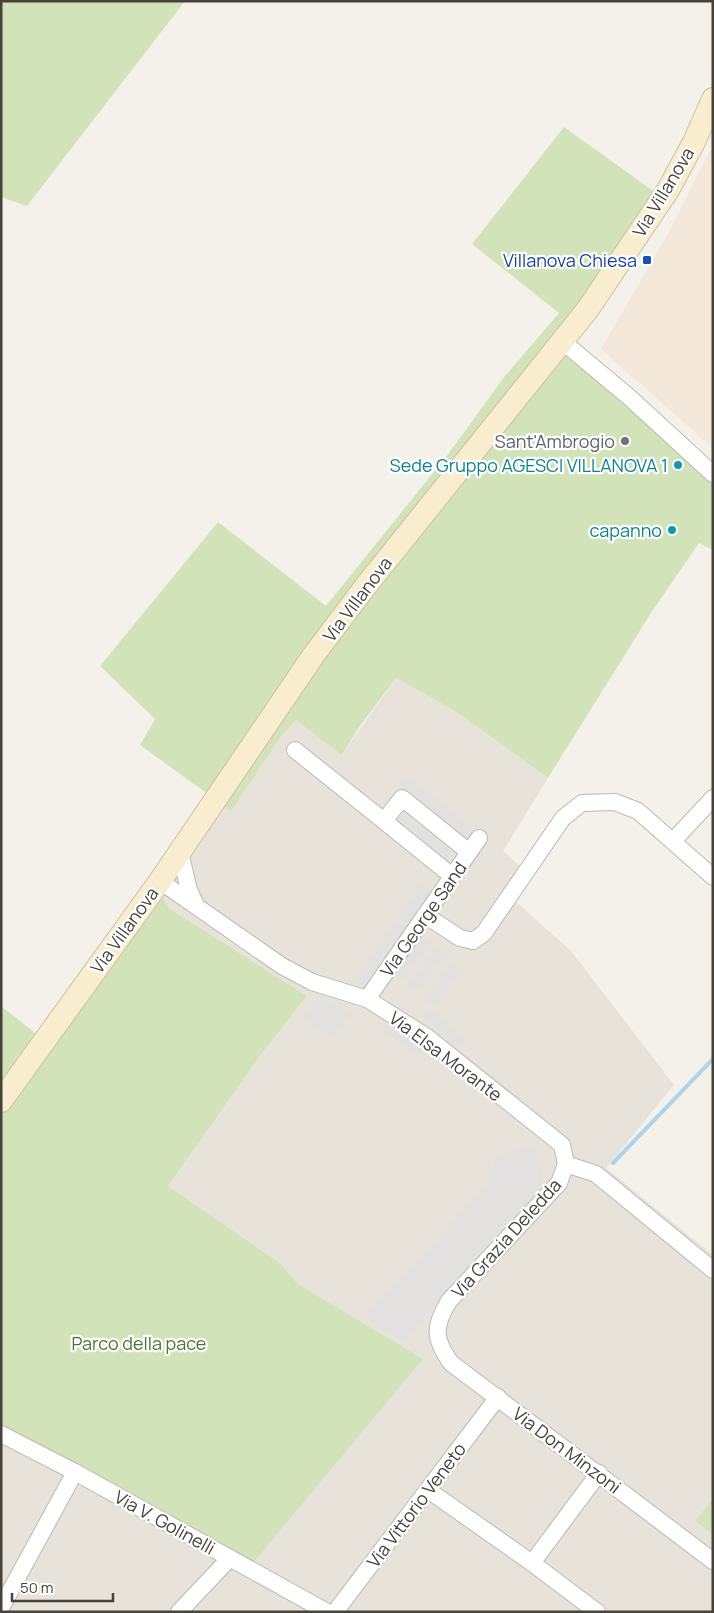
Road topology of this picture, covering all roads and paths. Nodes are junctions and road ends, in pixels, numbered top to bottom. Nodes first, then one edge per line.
1 (713, 99) edge
2 (562, 341) junction
3 (713, 474) edge
4 (295, 750) dead end
5 (713, 798) edge
6 (384, 821) junction
7 (478, 838) dead end
8 (673, 841) junction
9 (180, 852) junction
10 (469, 852) junction
11 (452, 876) junction
12 (713, 877) edge
13 (160, 881) junction
14 (195, 903) junction
15 (425, 916) junction
16 (367, 999) junction
17 (1, 1101) edge
18 (562, 1145) joint
19 (566, 1164) junction
20 (713, 1270) edge
21 (438, 1329) joint
22 (498, 1397) junction
23 (1, 1434) edge
24 (75, 1472) junction
25 (599, 1473) junction
26 (428, 1490) junction
27 (230, 1558) junction
28 (713, 1561) edge
29 (532, 1563) junction
30 (1, 1608) edge
31 (179, 1612) edge
32 (327, 1612) edge
33 (335, 1612) edge
34 (597, 1612) edge

1 - 2 main road, Via Villanova
2 - 3 street
2 - 9 main road, Via Villanova
4 - 6 street
5 - 8 street
6 - 10 street
6 - 11 street
7 - 10 street, Via George Sand
8 - 12 street
8 - 15 street
9 - 13 main road, Via Villanova
9 - 14 street
10 - 11 street, Via George Sand
11 - 15 street, Via George Sand
13 - 14 street, Via Elsa Morante
13 - 17 main road, Via Villanova
14 - 16 street, Via Elsa Morante
15 - 16 street, Via George Sand
16 - 18 street, Via Elsa Morante
18 - 19 street, Via Grazia Deledda
19 - 20 street
19 - 21 street, Via Grazia Deledda
21 - 22 street, Via Don Minzoni
22 - 25 street, Via Don Minzoni
22 - 26 street, Via Vittorio Veneto
23 - 24 street, Via V. Golinelli
24 - 27 street, Via V. Golinelli
24 - 30 street
25 - 28 street, Via Don Minzoni
25 - 29 street
26 - 29 street
26 - 33 street, Via Vittorio Veneto
27 - 31 street
27 - 32 street, Via V. Golinelli
29 - 34 street

